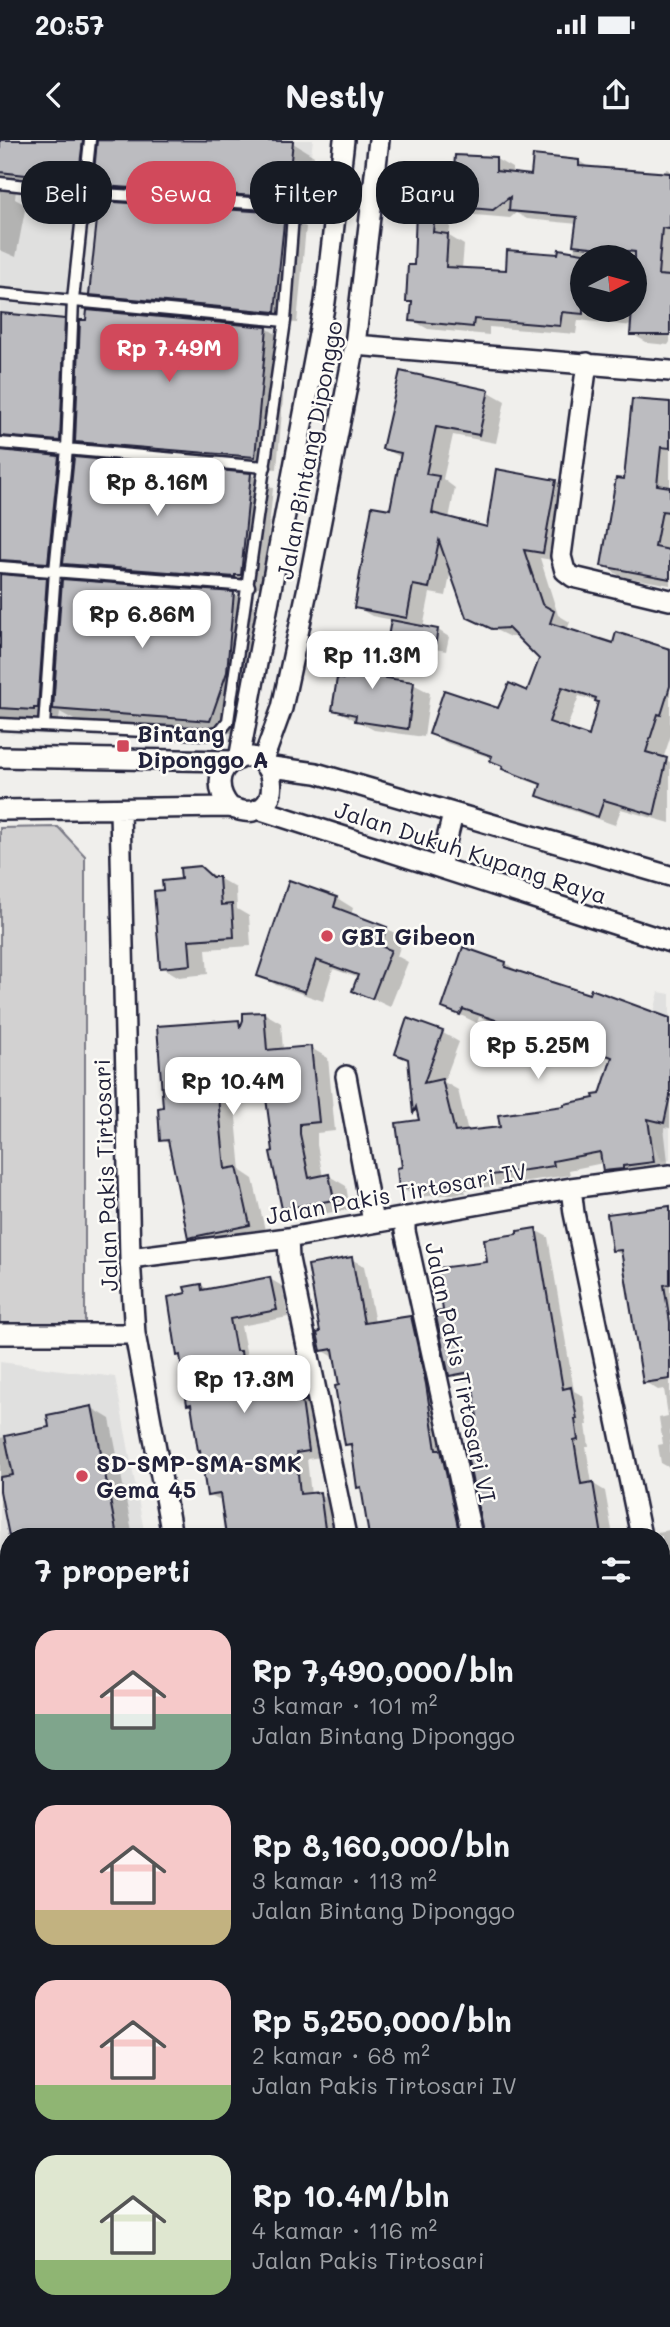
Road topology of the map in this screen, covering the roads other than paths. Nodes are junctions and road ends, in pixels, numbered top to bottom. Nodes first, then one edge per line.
1 (90, 140) edge
2 (344, 140) edge
3 (379, 140) edge
4 (88, 161) edge
5 (0, 183) edge
6 (21, 185) edge
7 (112, 195) edge
8 (82, 224) edge
9 (0, 294) edge
10 (74, 300) junction
11 (285, 321) junction
12 (355, 345) junction
13 (587, 363) junction
14 (670, 371) edge
15 (0, 443) edge
16 (67, 449) junction
17 (265, 467) junction
18 (0, 567) edge
19 (55, 571) junction
20 (249, 586) junction
21 (670, 600) edge
22 (0, 724) edge
23 (44, 726) junction
24 (0, 757) edge
25 (237, 760) junction
26 (264, 765) junction
27 (230, 807) junction
28 (258, 809) junction
29 (0, 810) edge
30 (120, 810) junction
31 (453, 814) junction
32 (440, 867) junction
33 (670, 876) edge
34 (670, 942) edge
35 (346, 1076) dead end
36 (670, 1175) edge
37 (571, 1188) junction
38 (405, 1217) junction
39 (373, 1222) junction
40 (288, 1238) junction
41 (130, 1258) junction
42 (0, 1334) edge
43 (135, 1334) junction
44 (171, 1528) edge
45 (344, 1528) edge
46 (470, 1528) edge
47 (639, 1528) edge

1 - 4 lane
2 - 25 street, Jalan Bintang Diponggo
3 - 12 street, Jalan Bintang Diponggo
5 - 6 lane
7 - 11 lane
8 - 10 lane
9 - 10 lane
10 - 11 lane
10 - 16 lane
11 - 17 lane
12 - 13 street
12 - 26 street, Jalan Bintang Diponggo
13 - 14 street
13 - 21 street
15 - 16 lane
16 - 17 lane
16 - 19 lane
17 - 20 lane
18 - 19 lane
19 - 20 lane
19 - 23 lane
20 - 23 lane
22 - 23 lane
24 - 25 street
25 - 26 street
25 - 27 street
26 - 28 street
26 - 31 street, Jalan Dukuh Kupang Raya
27 - 28 street
27 - 30 street
28 - 32 street, Jalan Dukuh Kupang Raya
29 - 30 street
30 - 41 street, Jalan Pakis Tirtosari
31 - 32 street
31 - 33 street, Jalan Dukuh Kupang Raya
32 - 34 street, Jalan Dukuh Kupang Raya
35 - 39 street
36 - 37 street, Jalan Pakis Tirtosari IV
37 - 38 street, Jalan Pakis Tirtosari IV
37 - 47 street
38 - 39 street, Jalan Pakis Tirtosari IV
38 - 46 street, Jalan Pakis Tirtosari VI
39 - 40 street, Jalan Pakis Tirtosari IV
40 - 41 street, Jalan Pakis Tirtosari IV
40 - 45 street
41 - 43 street, Jalan Pakis Tirtosari
42 - 43 street
43 - 44 street, Jalan Pakis Tirtosari

